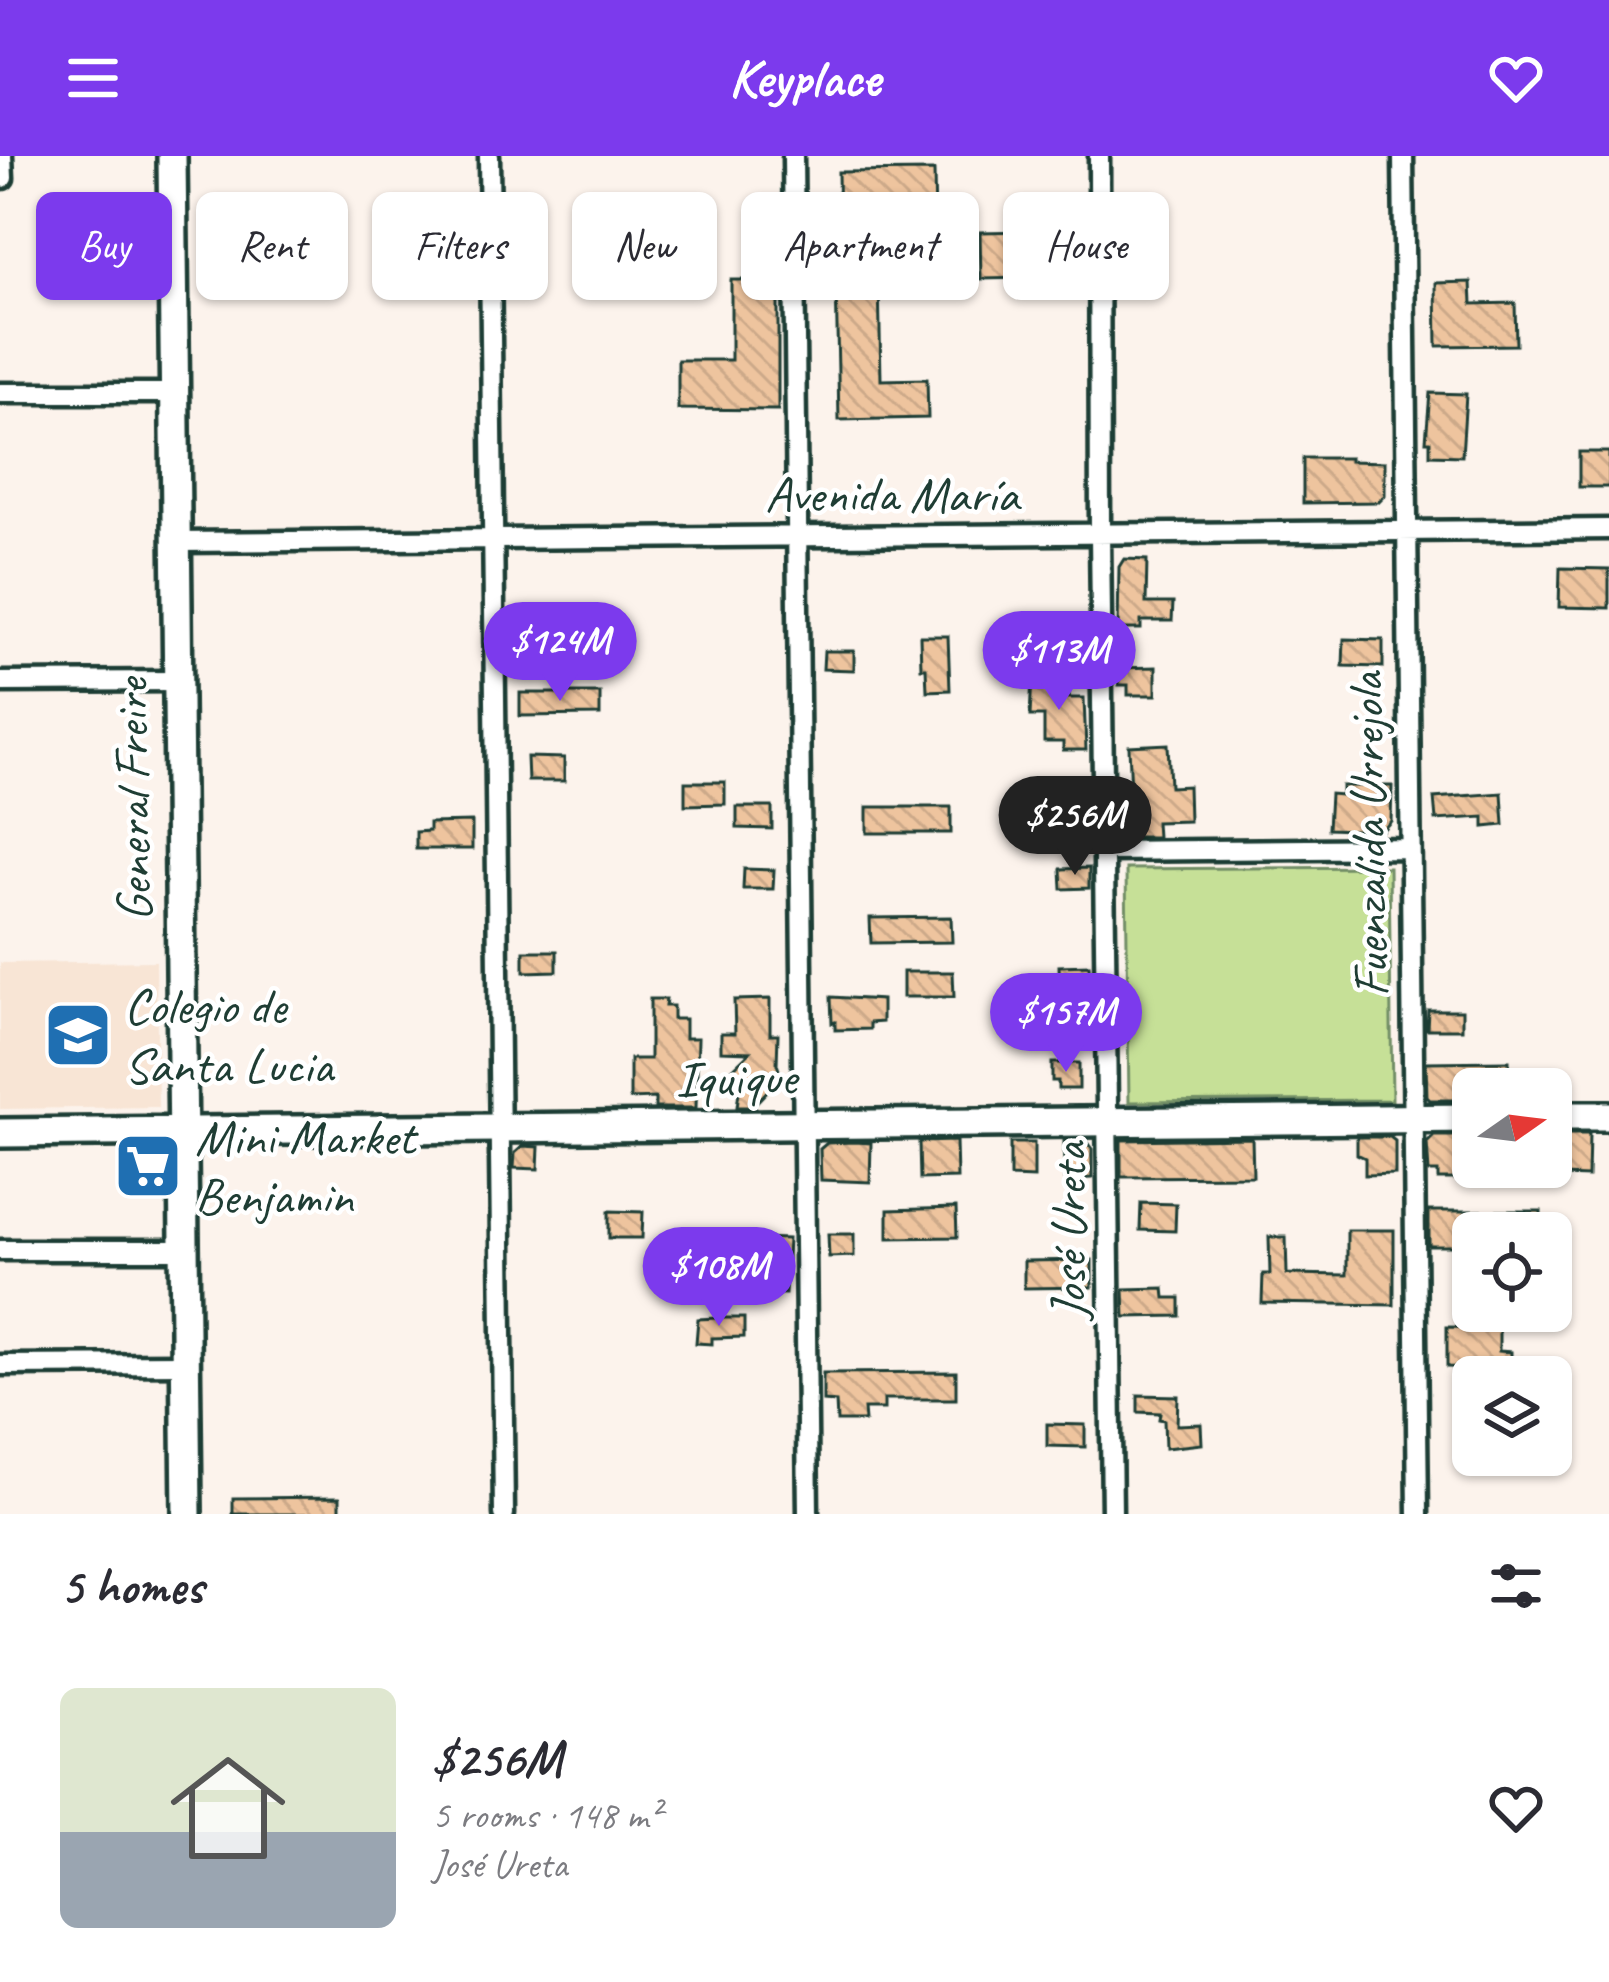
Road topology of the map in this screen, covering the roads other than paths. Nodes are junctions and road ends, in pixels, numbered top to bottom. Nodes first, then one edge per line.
1 (2, 156) edge
2 (172, 156) edge
3 (489, 156) edge
4 (794, 156) edge
5 (1099, 156) edge
6 (1403, 156) edge
7 (1, 178) edge
8 (0, 393) edge
9 (175, 393) junction
10 (1609, 529) edge
11 (1407, 531) junction
12 (1100, 535) junction
13 (797, 537) junction
14 (493, 539) junction
15 (177, 542) junction
16 (0, 682) edge
17 (178, 682) junction
18 (1411, 848) junction
19 (1105, 851) junction
20 (1609, 1116) edge
21 (1572, 1117) edge
22 (1414, 1118) junction
23 (1452, 1118) edge
24 (1109, 1122) junction
25 (804, 1125) junction
26 (499, 1128) junction
27 (183, 1131) junction
28 (0, 1133) edge
29 (0, 1250) edge
30 (184, 1250) junction
31 (185, 1364) junction
32 (0, 1365) edge
33 (187, 1514) edge
34 (503, 1514) edge
35 (808, 1514) edge
36 (1112, 1514) edge
37 (1418, 1514) edge

1 - 7 street
2 - 9 street, General Freire
3 - 14 street
4 - 13 street
5 - 12 street, José Ureta
6 - 11 street, Fuenzalida Urrejola
8 - 9 street
9 - 15 street, General Freire
10 - 11 street, Avenida María
11 - 12 street, Avenida María
11 - 18 street, Fuenzalida Urrejola
12 - 13 street, Avenida María
12 - 19 street, José Ureta
13 - 14 street, Avenida María
13 - 25 street
14 - 15 street, Avenida María
14 - 26 street
15 - 17 street, General Freire
16 - 17 street
17 - 27 street, General Freire
18 - 19 street
18 - 22 street, Fuenzalida Urrejola
19 - 24 street, José Ureta
20 - 21 street
22 - 23 street, Iquique
22 - 24 street, Iquique
22 - 37 street, Fuenzalida Urrejola
24 - 25 street, Iquique
24 - 36 street, José Ureta
25 - 26 street, Iquique
25 - 35 street
26 - 27 street, Iquique
26 - 34 street
27 - 28 street, Iquique
27 - 30 street, General Freire
29 - 30 street
30 - 31 street, General Freire
31 - 32 street
31 - 33 street, General Freire

